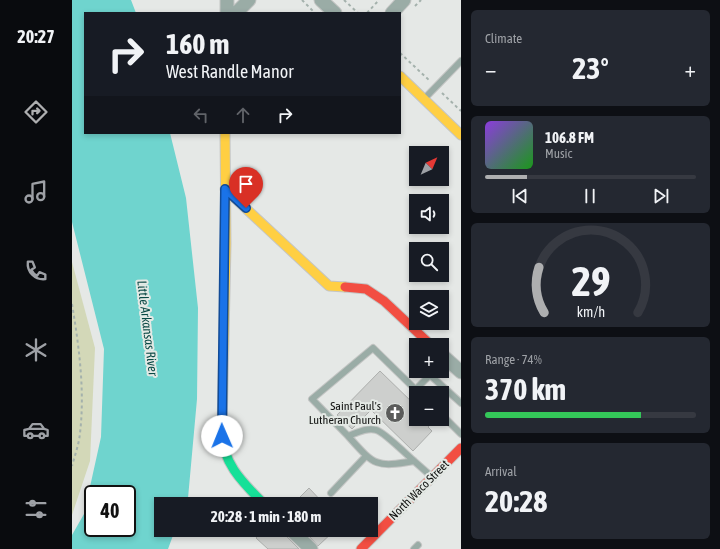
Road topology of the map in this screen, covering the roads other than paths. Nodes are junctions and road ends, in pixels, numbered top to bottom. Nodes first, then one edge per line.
1 (227, 0) edge
2 (249, 0) edge
3 (321, 0) edge
4 (404, 0) edge
5 (227, 12) edge
6 (237, 12) edge
7 (334, 12) edge
8 (393, 12) edge
9 (461, 61) edge
10 (401, 77) edge
11 (424, 99) junction
12 (225, 134) edge
13 (461, 135) edge
14 (225, 189) junction
15 (424, 338) edge
16 (449, 361) edge
17 (461, 372) edge
18 (412, 386) edge
19 (421, 386) edge
20 (443, 386) edge
21 (449, 392) edge
22 (461, 402) edge
23 (449, 422) edge
24 (461, 434) edge
25 (348, 436) junction
26 (461, 448) edge
27 (366, 456) junction
28 (414, 460) junction
29 (432, 477) junction
30 (331, 492) dead end
31 (257, 497) edge
32 (298, 537) edge
33 (311, 549) edge
34 (361, 549) edge

1 - 5 street
2 - 6 street
3 - 7 street
4 - 8 street
9 - 11 lane
10 - 11 street
11 - 13 street
12 - 14 street
14 - 15 street
14 - 31 street
16 - 17 street
18 - 25 lane
19 - 20 lane
21 - 22 lane
23 - 24 lane
25 - 27 lane
25 - 28 lane
26 - 29 street, North Waco Street
27 - 28 lane
27 - 30 lane
28 - 29 lane
29 - 34 street, North Waco Street
32 - 33 street

